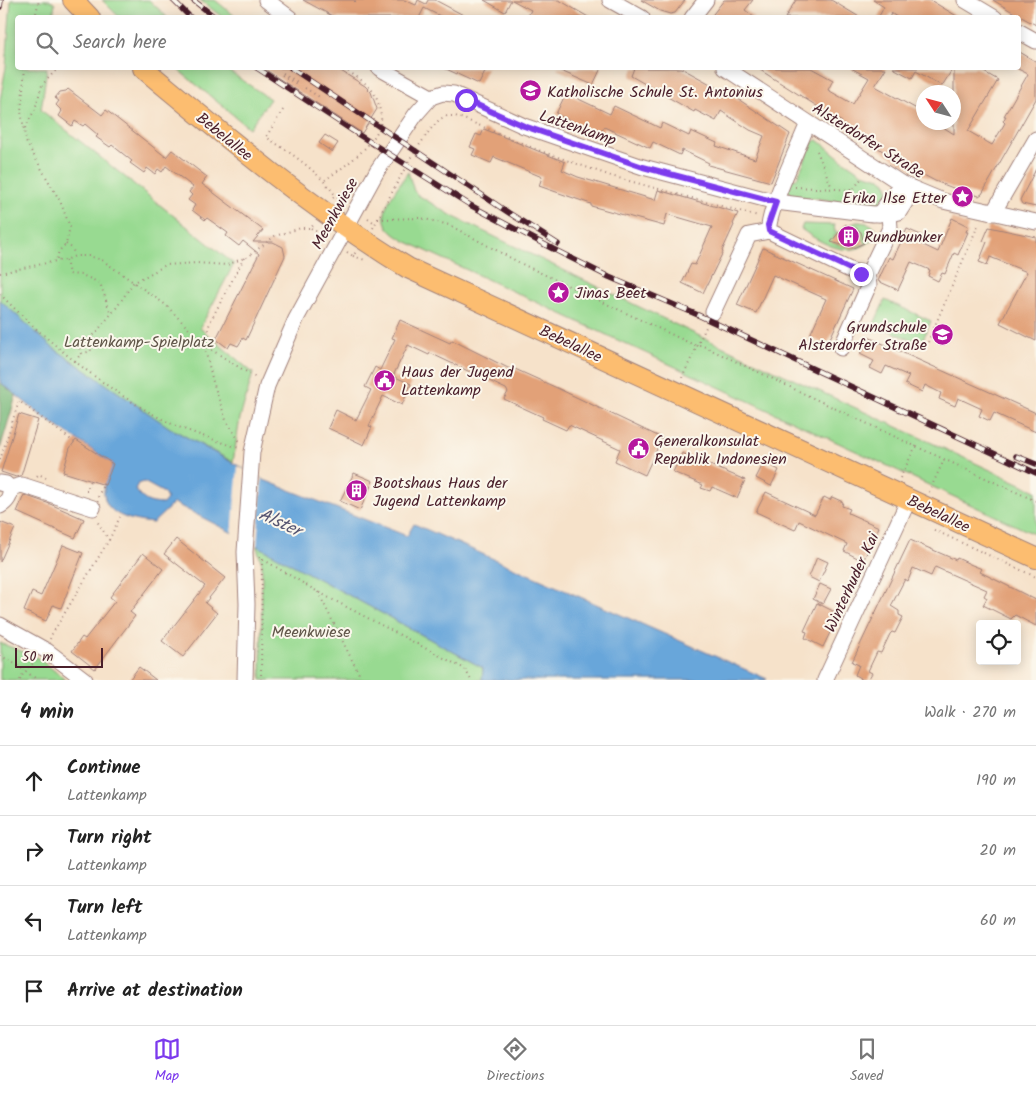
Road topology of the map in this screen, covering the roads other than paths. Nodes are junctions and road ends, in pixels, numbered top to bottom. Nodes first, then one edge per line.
1 (74, 0) edge
2 (266, 0) edge
3 (610, 0) edge
4 (706, 0) edge
5 (964, 0) edge
6 (87, 15) edge
7 (286, 15) edge
8 (637, 15) edge
9 (694, 15) edge
10 (990, 15) edge
11 (1021, 33) edge
12 (1036, 41) edge
13 (145, 70) edge
14 (383, 70) edge
15 (728, 70) edge
16 (431, 97) junction
17 (808, 123) junction
18 (1036, 139) edge
19 (907, 187) junction
20 (776, 202) junction
21 (988, 212) junction
22 (884, 214) junction
23 (1036, 222) edge
24 (769, 225) junction
25 (346, 227) junction
26 (867, 274) junction
27 (710, 319) road end
28 (841, 348) dead end
29 (5, 486) edge
30 (909, 499) junction
31 (0, 506) edge
32 (93, 508) road end
33 (1036, 558) edge
34 (0, 625) edge
35 (85, 680) edge
36 (245, 680) edge
37 (825, 680) edge

1 - 6 main road
2 - 7 street
3 - 8 street
4 - 9 street
5 - 10 street
11 - 12 street
13 - 25 main road, Bebelallee
14 - 16 street
15 - 17 street, Alsterdorfer Straße
16 - 20 street, Lattenkamp
16 - 25 street, Meenkwiese
17 - 19 street, Alsterdorfer Straße
17 - 20 street
18 - 21 street
19 - 21 street, Alsterdorfer Straße
19 - 22 street
20 - 22 street, Lattenkamp
20 - 24 street
21 - 23 street, Alsterdorfer Straße
22 - 26 street
24 - 26 street
24 - 27 street
25 - 30 main road, Bebelallee
25 - 36 street, Meenkwiese
26 - 28 street
29 - 31 street
29 - 32 street
30 - 33 main road, Bebelallee
30 - 37 street, Winterhuder Kai
34 - 35 street

